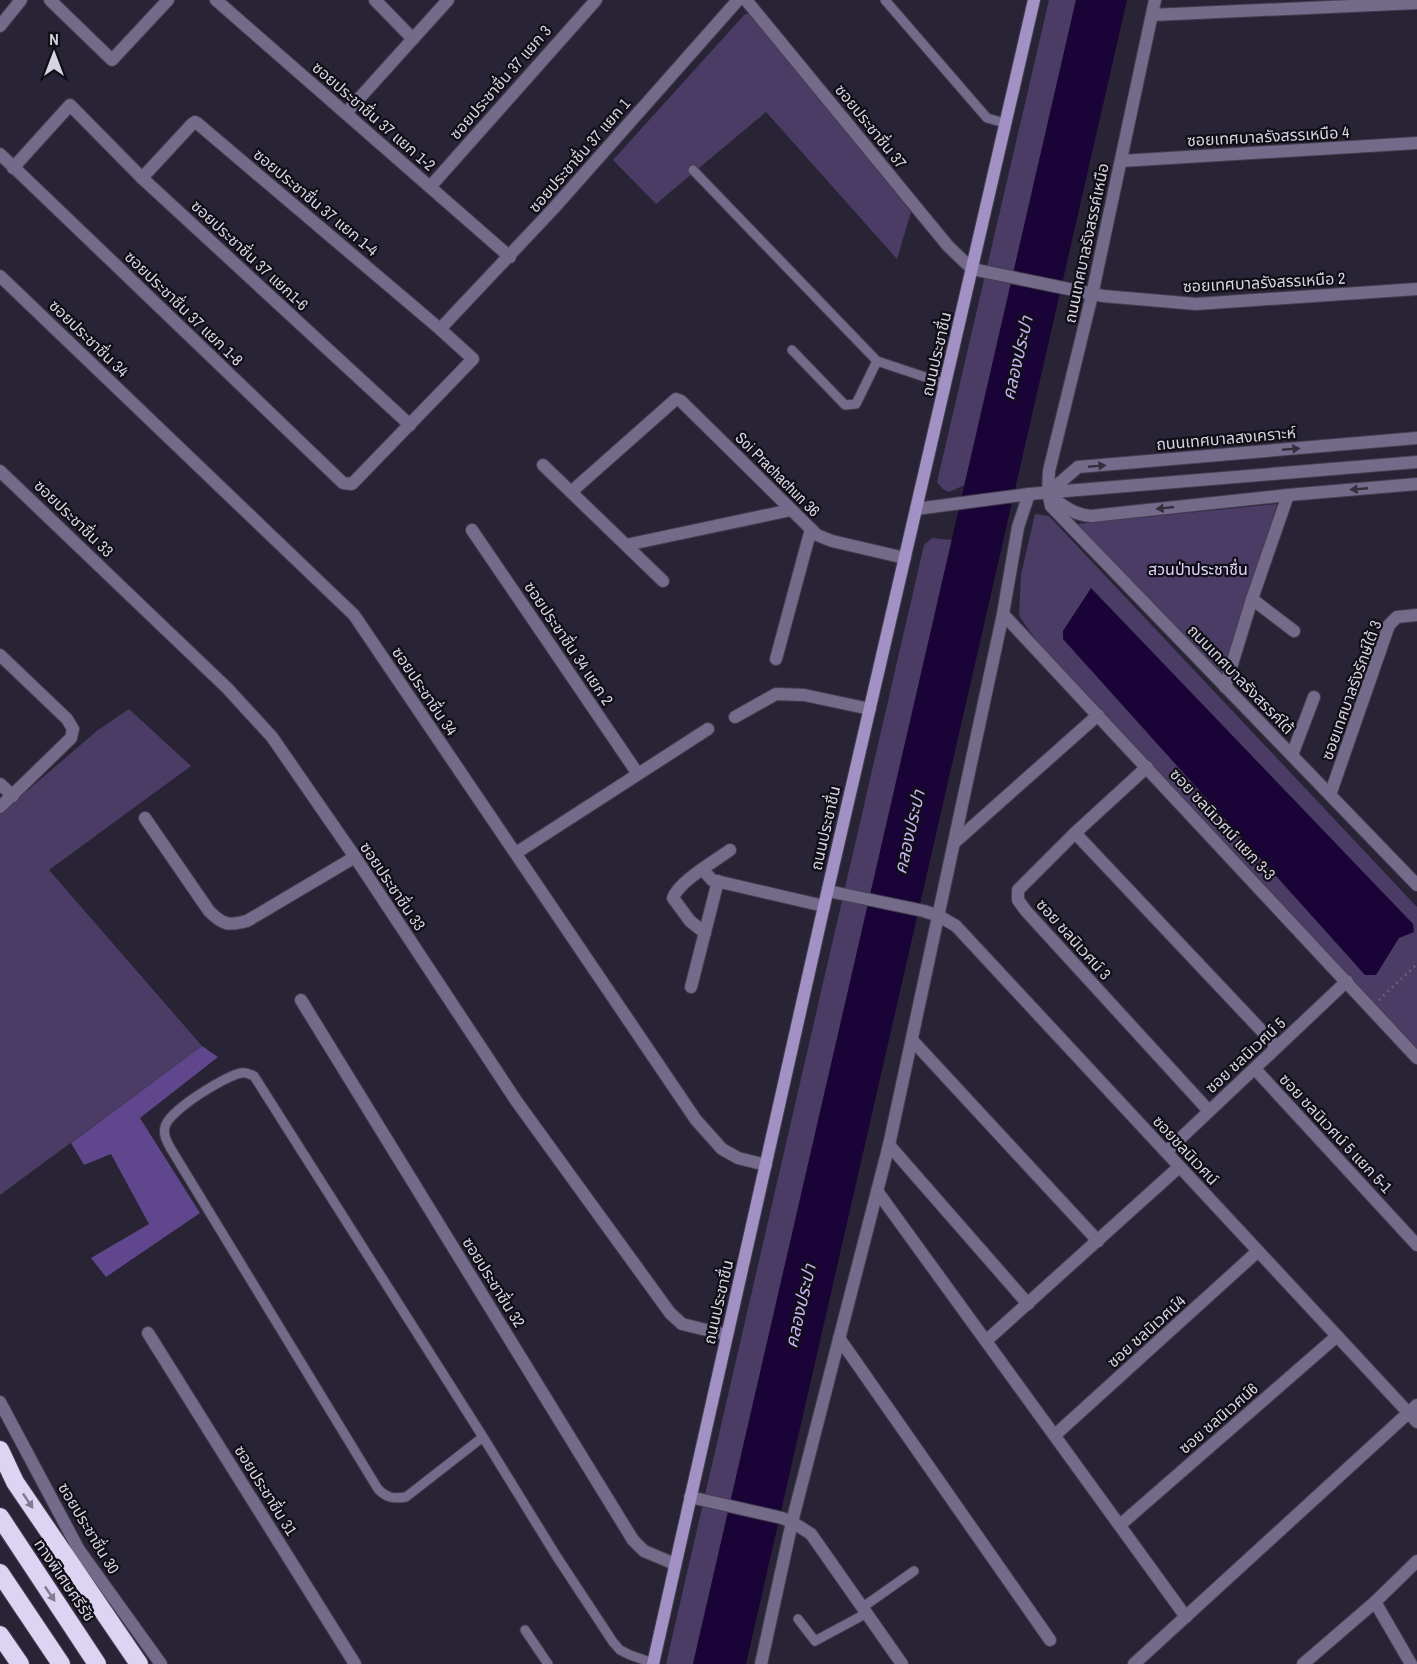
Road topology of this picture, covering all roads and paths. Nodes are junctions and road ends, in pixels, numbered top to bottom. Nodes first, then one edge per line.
1 (21, 0) edge
2 (50, 0) edge
3 (168, 0) edge
4 (216, 0) edge
5 (375, 0) edge
6 (448, 0) edge
7 (596, 0) edge
8 (738, 0) edge
9 (746, 0) edge
10 (885, 0) edge
11 (1034, 0) edge
12 (1155, 0) edge
13 (1417, 3) edge
14 (1152, 15) junction
15 (0, 26) edge
16 (413, 39) junction
17 (346, 113) junction
18 (1005, 123) junction
19 (1417, 143) edge
20 (0, 154) edge
21 (1121, 161) junction
22 (13, 168) junction
23 (693, 170) dead end
24 (142, 178) junction
25 (430, 187) junction
26 (510, 257) junction
27 (972, 269) junction
28 (0, 276) edge
29 (1417, 290) edge
30 (1092, 295) junction
31 (440, 329) junction
32 (792, 350) dead end
33 (877, 360) junction
34 (946, 384) junction
35 (410, 425) junction
36 (1417, 438) edge
37 (1417, 462) edge
38 (543, 465) dead end
39 (0, 471) edge
40 (1417, 484) edge
41 (571, 492) junction
42 (1048, 493) junction
43 (1029, 494) junction
44 (1288, 495) junction
45 (916, 509) junction
46 (791, 510) junction
47 (810, 529) junction
48 (472, 530) dead end
49 (626, 545) junction
50 (905, 558) junction
51 (663, 581) dead end
52 (1252, 599) junction
53 (1004, 614) junction
54 (1417, 615) edge
55 (1294, 631) dead end
56 (0, 655) edge
57 (776, 659) dead end
58 (1225, 687) junction
59 (1314, 697) dead end
60 (870, 710) junction
61 (1098, 715) junction
62 (735, 717) dead end
63 (708, 729) dead end
64 (1292, 755) junction
65 (1147, 767) junction
66 (638, 774) junction
67 (0, 784) edge
68 (1330, 795) junction
69 (13, 796) junction
70 (0, 807) edge
71 (145, 818) dead end
72 (1075, 833) junction
73 (955, 842) junction
74 (730, 850) dead end
75 (516, 853) junction
76 (355, 857) junction
77 (703, 870) junction
78 (718, 881) junction
79 (1417, 885) edge
80 (828, 891) junction
81 (824, 906) junction
82 (939, 916) junction
83 (705, 933) junction
84 (1417, 964) edge
85 (1347, 981) junction
86 (691, 987) dead end
87 (301, 1000) dead end
88 (1371, 1007) junction
89 (912, 1040) junction
90 (1277, 1047) junction
91 (1417, 1058) edge
92 (1256, 1069) junction
93 (1209, 1111) junction
94 (889, 1145) junction
95 (1166, 1152) junction
96 (766, 1165) junction
97 (1179, 1167) junction
98 (877, 1191) junction
99 (1098, 1241) junction
100 (1417, 1245) edge
101 (1258, 1251) junction
102 (1028, 1304) junction
103 (148, 1333) dead end
104 (728, 1335) junction
105 (1337, 1336) junction
106 (839, 1338) junction
107 (987, 1340) junction
108 (0, 1402) edge
109 (1414, 1413) edge
110 (1055, 1435) junction
111 (483, 1437) junction
112 (0, 1450) edge
113 (690, 1497) junction
114 (0, 1517) edge
115 (787, 1520) junction
116 (1120, 1525) junction
117 (1417, 1561) edge
118 (675, 1564) junction
119 (915, 1571) dead end
120 (0, 1573) edge
121 (1375, 1602) junction
122 (865, 1610) junction
123 (1186, 1617) junction
124 (798, 1619) dead end
125 (525, 1630) dead end
126 (0, 1635) edge
127 (1050, 1640) dead end
128 (653, 1663) edge
129 (20, 1664) edge
130 (61, 1664) edge
131 (97, 1664) edge
132 (140, 1664) edge
133 (161, 1664) edge
134 (355, 1664) edge
135 (548, 1664) edge
136 (761, 1664) edge
137 (902, 1664) edge
138 (1134, 1664) edge
139 (1303, 1664) edge
140 (1411, 1664) edge

1 - 15 street
2 - 3 street
4 - 17 street, ซอยประชาชื่น 37 แยก 1-2
5 - 16 street
6 - 16 street
7 - 25 street, ซอยประชาชื่น 37 แยก 3
8 - 26 street, ซอยประชาชื่น 37 แยก 1
9 - 27 street, ซอยประชาชื่น 37
10 - 18 lane
11 - 18 main road, ถนนประชาชื่น
12 - 14 street, ถนนเทศบาลรังสรรค์เหนือ
13 - 14 street
14 - 21 street, ถนนเทศบาลรังสรรค์เหนือ
16 - 17 street
17 - 25 street, ซอยประชาชื่น 37 แยก 1-2
18 - 27 main road, ถนนประชาชื่น
19 - 21 street, ซอยเทศบาลรังสรรเหนือ 4
20 - 22 street, ซอยประชาชื่น 37 แยก 1-8
21 - 30 street, ถนนเทศบาลรังสรรค์เหนือ
22 - 24 street, ซอยประชาชื่น 37 แยก1-6
22 - 35 street, ซอยประชาชื่น 37 แยก 1-8
23 - 33 lane
24 - 31 street, ซอยประชาชื่น 37 แยก 1-4
24 - 35 street, ซอยประชาชื่น 37 แยก1-6
25 - 26 street, ซอยประชาชื่น 37 แยก 1-2
26 - 31 street, ซอยประชาชื่น 37 แยก 1
27 - 30 street, ซอยเทศบาลรังสรรเหนือ 2
27 - 34 main road, ถนนประชาชื่น
28 - 75 street, ซอยประชาชื่น 34
29 - 30 street, ซอยเทศบาลรังสรรเหนือ 2
30 - 42 street, ถนนเทศบาลรังสรรค์เหนือ
31 - 35 street, ซอยประชาชื่น 37 แยก 1-4
32 - 33 lane
33 - 34 lane
34 - 45 main road, ถนนประชาชื่น
42 -> 36 street, ถนนเทศบาลสงเคราะห์
37 - 42 street
38 - 41 street
39 - 76 street, ซอยประชาชื่น 33
40 -> 44 street
41 - 46 street, Soi Prachachun 36
41 - 49 street
42 - 43 street
44 -> 42 street
42 - 58 street, ถนนเทศบาลรังสรรค์ใต้
43 - 45 street
43 - 53 street
44 - 52 street
45 - 50 main road, ถนนประชาชื่น
46 - 47 street, Soi Prachachun 36
46 - 49 street
47 - 50 street, Soi Prachachun 36
47 - 57 street
48 - 66 street, ซอยประชาชื่น 34 แยก 2
49 - 51 street
50 - 60 main road, ถนนประชาชื่น
52 - 55 street
52 - 58 street
53 - 61 street, ซอย ชลนิเวศน์ แยก 3-3
53 - 73 street
54 - 68 street, ซอยเทศบาลรังรักษ์ใต้ 3
56 - 69 street
58 - 64 street, ถนนเทศบาลรังสรรค์ใต้
59 - 64 street
60 - 62 street
60 - 80 main road, ถนนประชาชื่น
61 - 65 street, ซอย ชลนิเวศน์ แยก 3-3
61 - 73 street
63 - 66 street
64 - 68 street, ถนนเทศบาลรังสรรค์ใต้
65 - 72 street, ซอย ชลนิเวศน์ 3
65 - 85 street, ซอย ชลนิเวศน์ แยก 3-3
66 - 75 street
67 - 69 street
68 - 79 street, ถนนเทศบาลรังสรรค์ใต้
69 - 70 street
71 - 76 street
72 - 90 street
72 - 93 street, ซอย ชลนิเวศน์ 3
73 - 82 street
74 - 77 street
75 - 96 street, ซอยประชาชื่น 34
76 - 104 street, ซอยประชาชื่น 33
77 - 78 street
77 - 83 street
78 - 81 street
78 - 83 street
80 - 81 main road, ถนนประชาชื่น
80 - 82 street, ซอยชลนิเวศน์
81 - 96 main road, ถนนประชาชื่น
82 - 89 street
82 - 95 street, ซอยชลนิเวศน์
83 - 86 street
84 - 88 path
85 - 88 street, ซอย ชลนิเวศน์ แยก 3-3
85 - 90 street, ซอย ชลนิเวศน์ 5
87 - 118 street, ซอยประชาชื่น 32
88 - 91 street, ซอย ชลนิเวศน์ แยก 3-3
89 - 94 street
89 - 99 street
90 - 92 street, ซอย ชลนิเวศน์ 5
92 - 93 street, ซอย ชลนิเวศน์ 5
92 - 100 street, ซอย ชลนิเวศน์ 5 แยก 5-1
93 - 95 street, ซอย ชลนิเวศน์ 5
94 - 98 street
94 - 102 street
95 - 97 street, ซอยชลนิเวศน์
96 - 104 main road, ถนนประชาชื่น
97 - 99 street
97 - 101 street, ซอยชลนิเวศน์
98 - 106 street
98 - 107 street
99 - 102 street
101 - 105 street, ซอยชลนิเวศน์
101 - 110 street, ซอย ชลนิเวศน์4
102 - 107 street
103 - 134 street, ซอยประชาชื่น 31
104 - 113 main road, ถนนประชาชื่น
105 - 109 street, ซอยชลนิเวศน์
105 - 116 street, ซอย ชลนิเวศน์6
106 - 115 street
106 - 127 street
107 - 110 street
108 - 133 street, ซอยประชาชื่น 30
109 - 123 street
110 - 116 street
111 - 111 lane
111 - 128 lane
112 -> 132 highway
113 - 115 street
113 - 118 main road, ถนนประชาชื่น
114 -> 131 highway, ทางพิเศษศรีรัช
115 - 122 street
115 - 136 street
116 - 123 street
117 - 121 street
118 - 128 main road, ถนนประชาชื่น
119 - 122 lane
120 - 130 highway
121 - 139 street
121 - 140 street
122 - 124 lane
122 - 137 street
123 - 138 street
125 - 135 lane
126 - 129 highway

